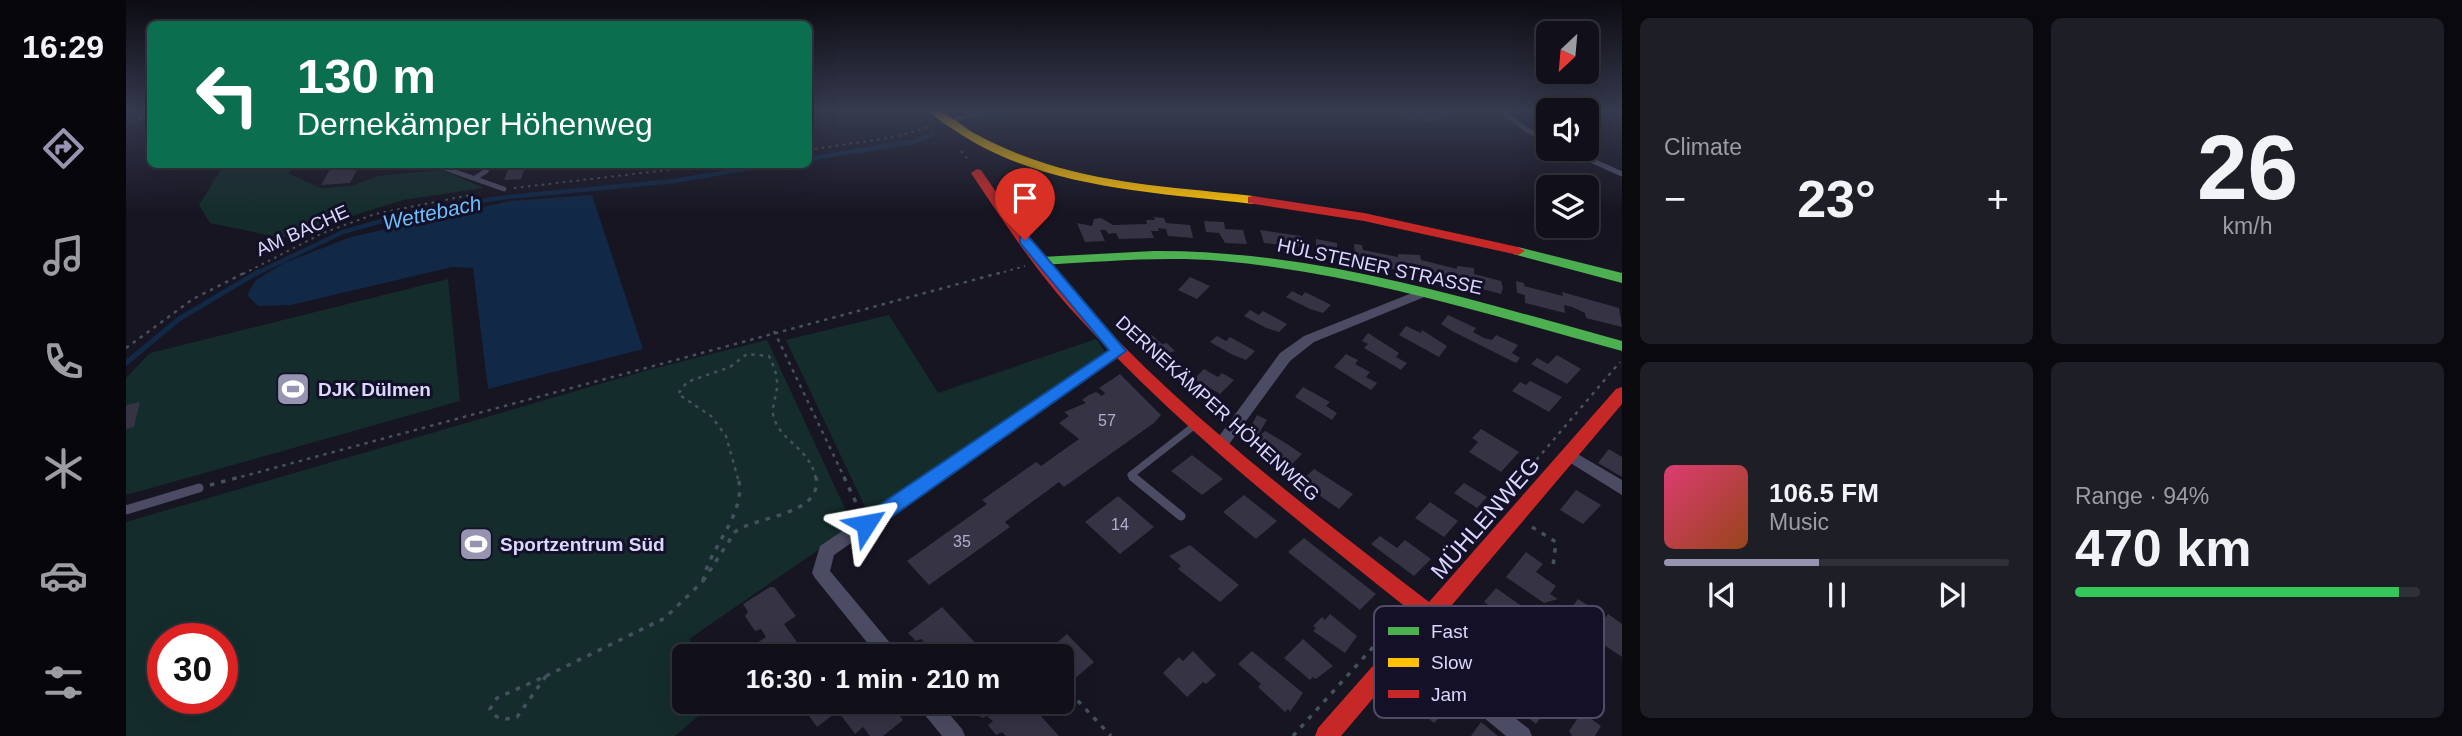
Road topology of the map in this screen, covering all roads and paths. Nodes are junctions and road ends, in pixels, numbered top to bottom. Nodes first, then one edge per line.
1 (846, 144) edge
2 (984, 144) edge
3 (812, 149) edge
4 (1593, 161) edge
5 (445, 168) edge
6 (487, 168) edge
7 (686, 168) edge
8 (977, 173) dead end
9 (1622, 174) edge
10 (475, 178) junction
11 (503, 190) junction
12 (1041, 261) junction
13 (1622, 278) edge
14 (1422, 293) junction
15 (774, 331) junction
16 (1622, 346) edge
17 (126, 348) edge
18 (1118, 351) junction
19 (1622, 360) edge
20 (1622, 393) edge
21 (1198, 423) junction
22 (1222, 443) junction
23 (1569, 455) junction
24 (199, 488) joint
25 (1622, 488) edge
26 (126, 510) edge
27 (1181, 516) dead end
28 (1517, 517) junction
29 (866, 524) junction
30 (1553, 566) dead end
31 (1444, 567) dead end
32 (703, 581) junction
33 (1421, 606) edge
34 (1440, 606) edge
35 (879, 644) edge
36 (1374, 646) edge
37 (547, 675) junction
38 (1374, 682) edge
39 (1074, 697) edge
40 (937, 714) edge
41 (1500, 718) edge
42 (955, 736) edge
43 (1111, 736) edge
44 (1293, 736) edge
45 (1326, 736) edge
46 (1522, 736) edge

1 - 3 path
2 - 13 street
4 - 9 lane
5 - 10 lane
6 - 10 lane
7 - 11 path, AM BACHE
8 - 12 street, DERNEKÄMPER HÖHENWEG
10 - 11 lane
11 - 17 path, AM BACHE
12 - 14 street, HÜLSTENER STRASSE
12 - 15 path
12 - 18 street, DERNEKÄMPER HÖHENWEG
14 - 16 street, HÜLSTENER STRASSE
14 - 22 street
15 - 24 path
15 - 29 path
18 - 21 street, DERNEKÄMPER HÖHENWEG
18 - 29 street
19 - 31 path
20 - 23 street, MÜHLENWEG
21 - 22 street, DERNEKÄMPER HÖHENWEG
21 - 27 lane
22 - 33 street, DERNEKÄMPER HÖHENWEG
23 - 25 street
23 - 28 street, MÜHLENWEG
24 - 26 lane
28 - 30 path
28 - 34 street, MÜHLENWEG
29 - 35 street
32 - 32 path
32 - 37 path
36 - 44 path
37 - 37 path
38 - 45 street, MÜHLENWEG
39 - 43 path
40 - 42 street
41 - 46 street

